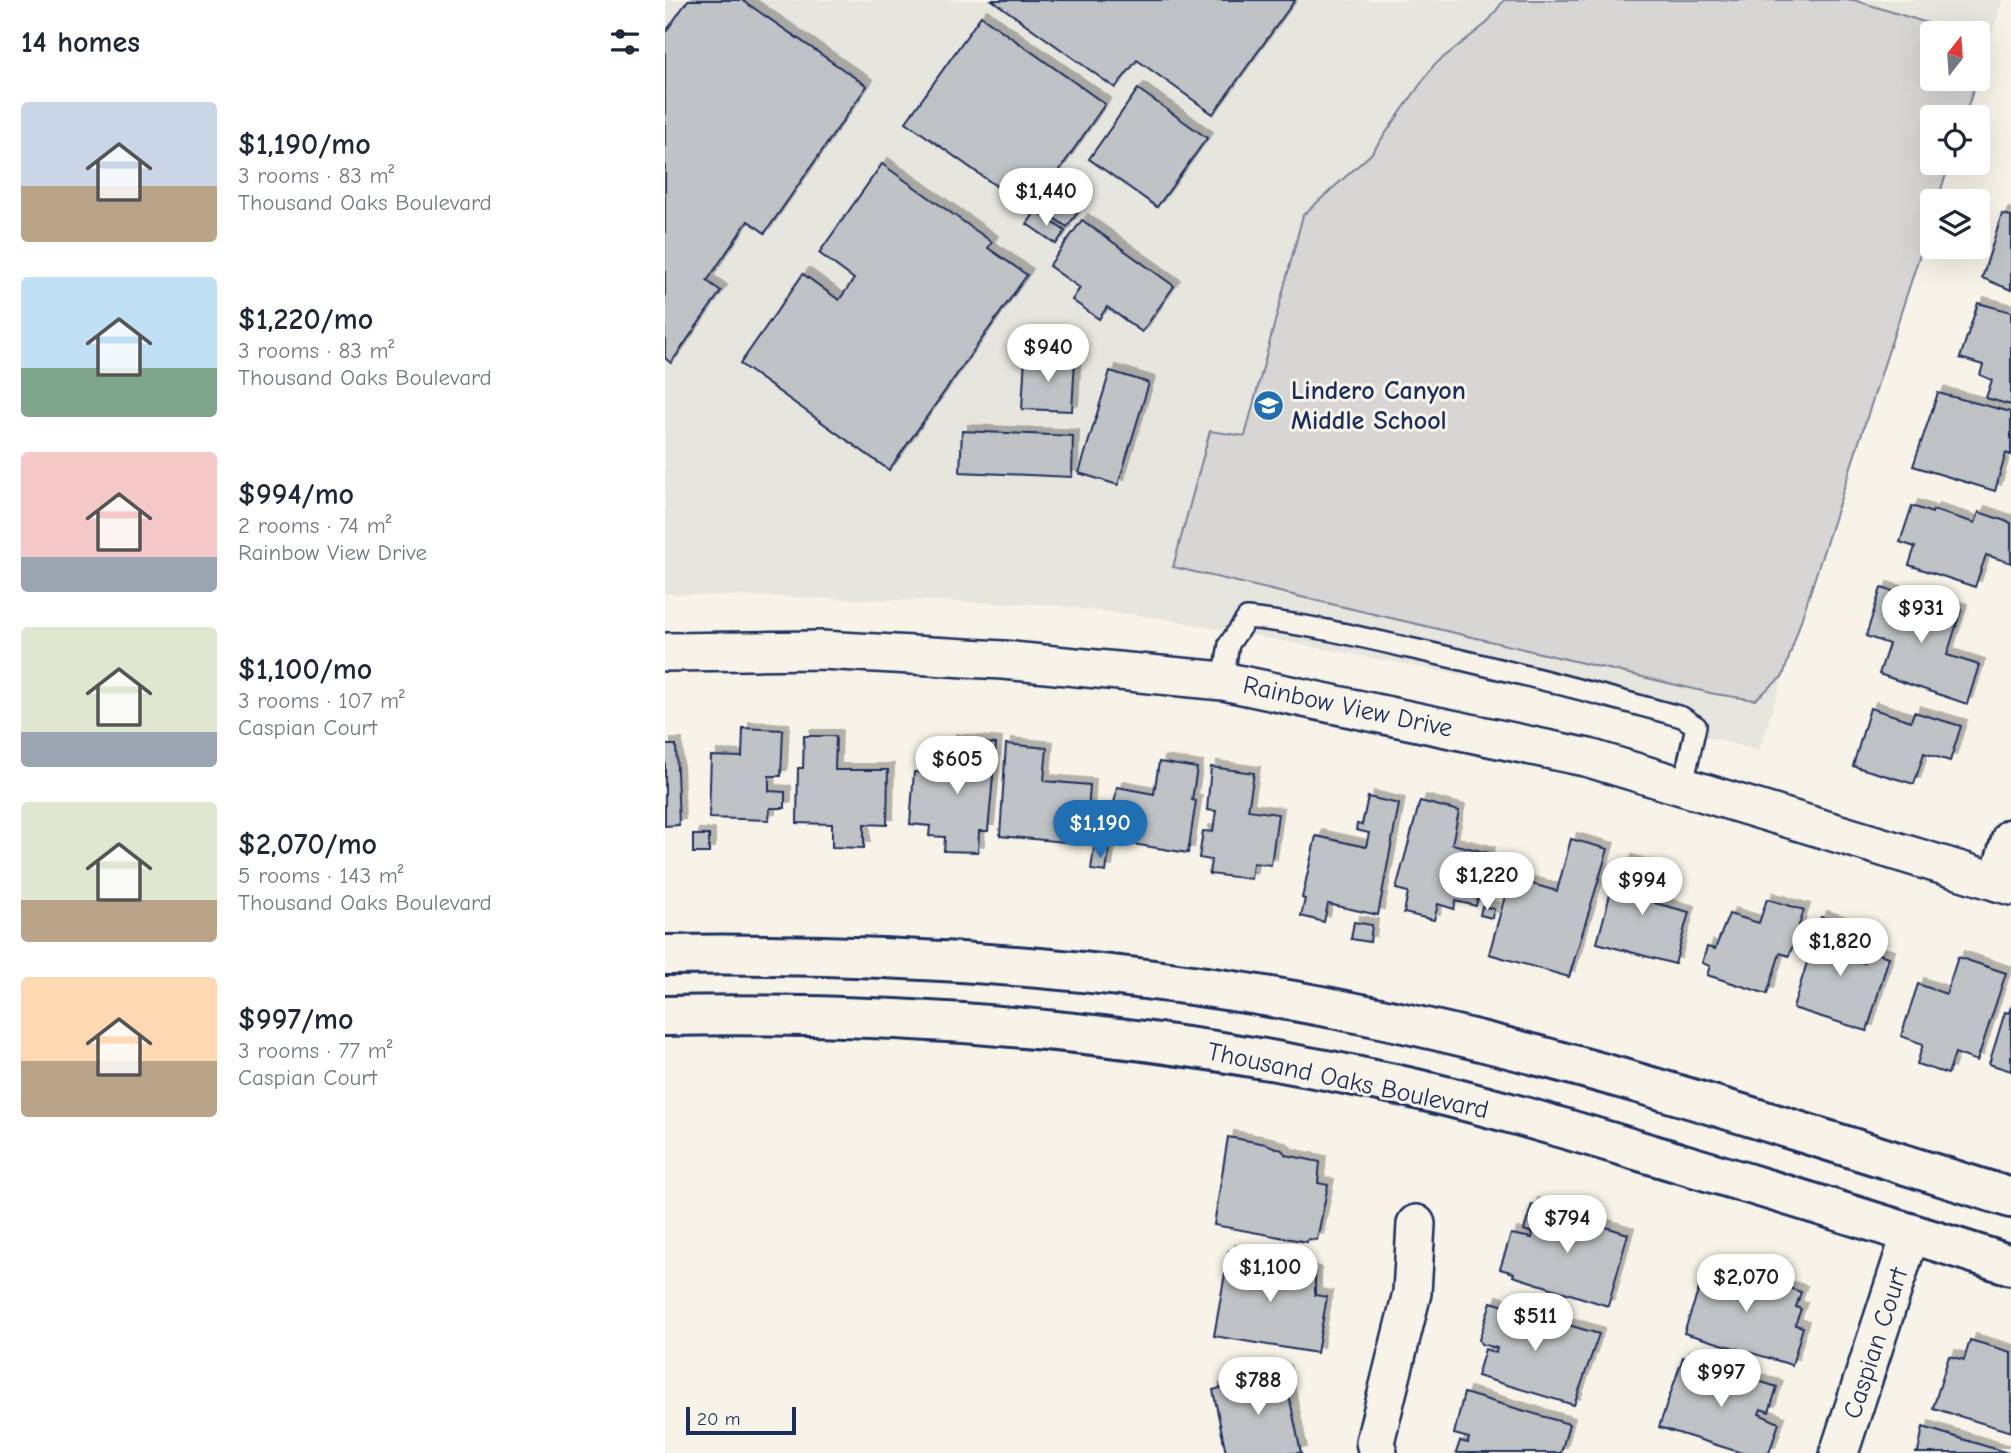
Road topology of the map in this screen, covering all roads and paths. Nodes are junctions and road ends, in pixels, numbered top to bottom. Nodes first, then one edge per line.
1 (665, 652) edge
2 (1223, 681) junction
3 (1683, 785) junction
4 (2011, 838) edge
5 (2004, 884) edge
6 (665, 955) edge
7 (665, 1016) edge
8 (2011, 1198) edge
9 (1416, 1224) dead end
10 (1911, 1233) junction
11 (2011, 1265) edge
12 (1378, 1453) edge
13 (1839, 1453) edge

1 - 2 street, Rainbow View Drive
2 - 3 street, Rainbow View Drive
2 - 3 lane
3 - 5 street, Rainbow View Drive
4 - 5 street
6 - 8 main road
7 - 10 main road, Thousand Oaks Boulevard
9 - 12 street
10 - 11 main road, Thousand Oaks Boulevard
10 - 13 street, Caspian Court

